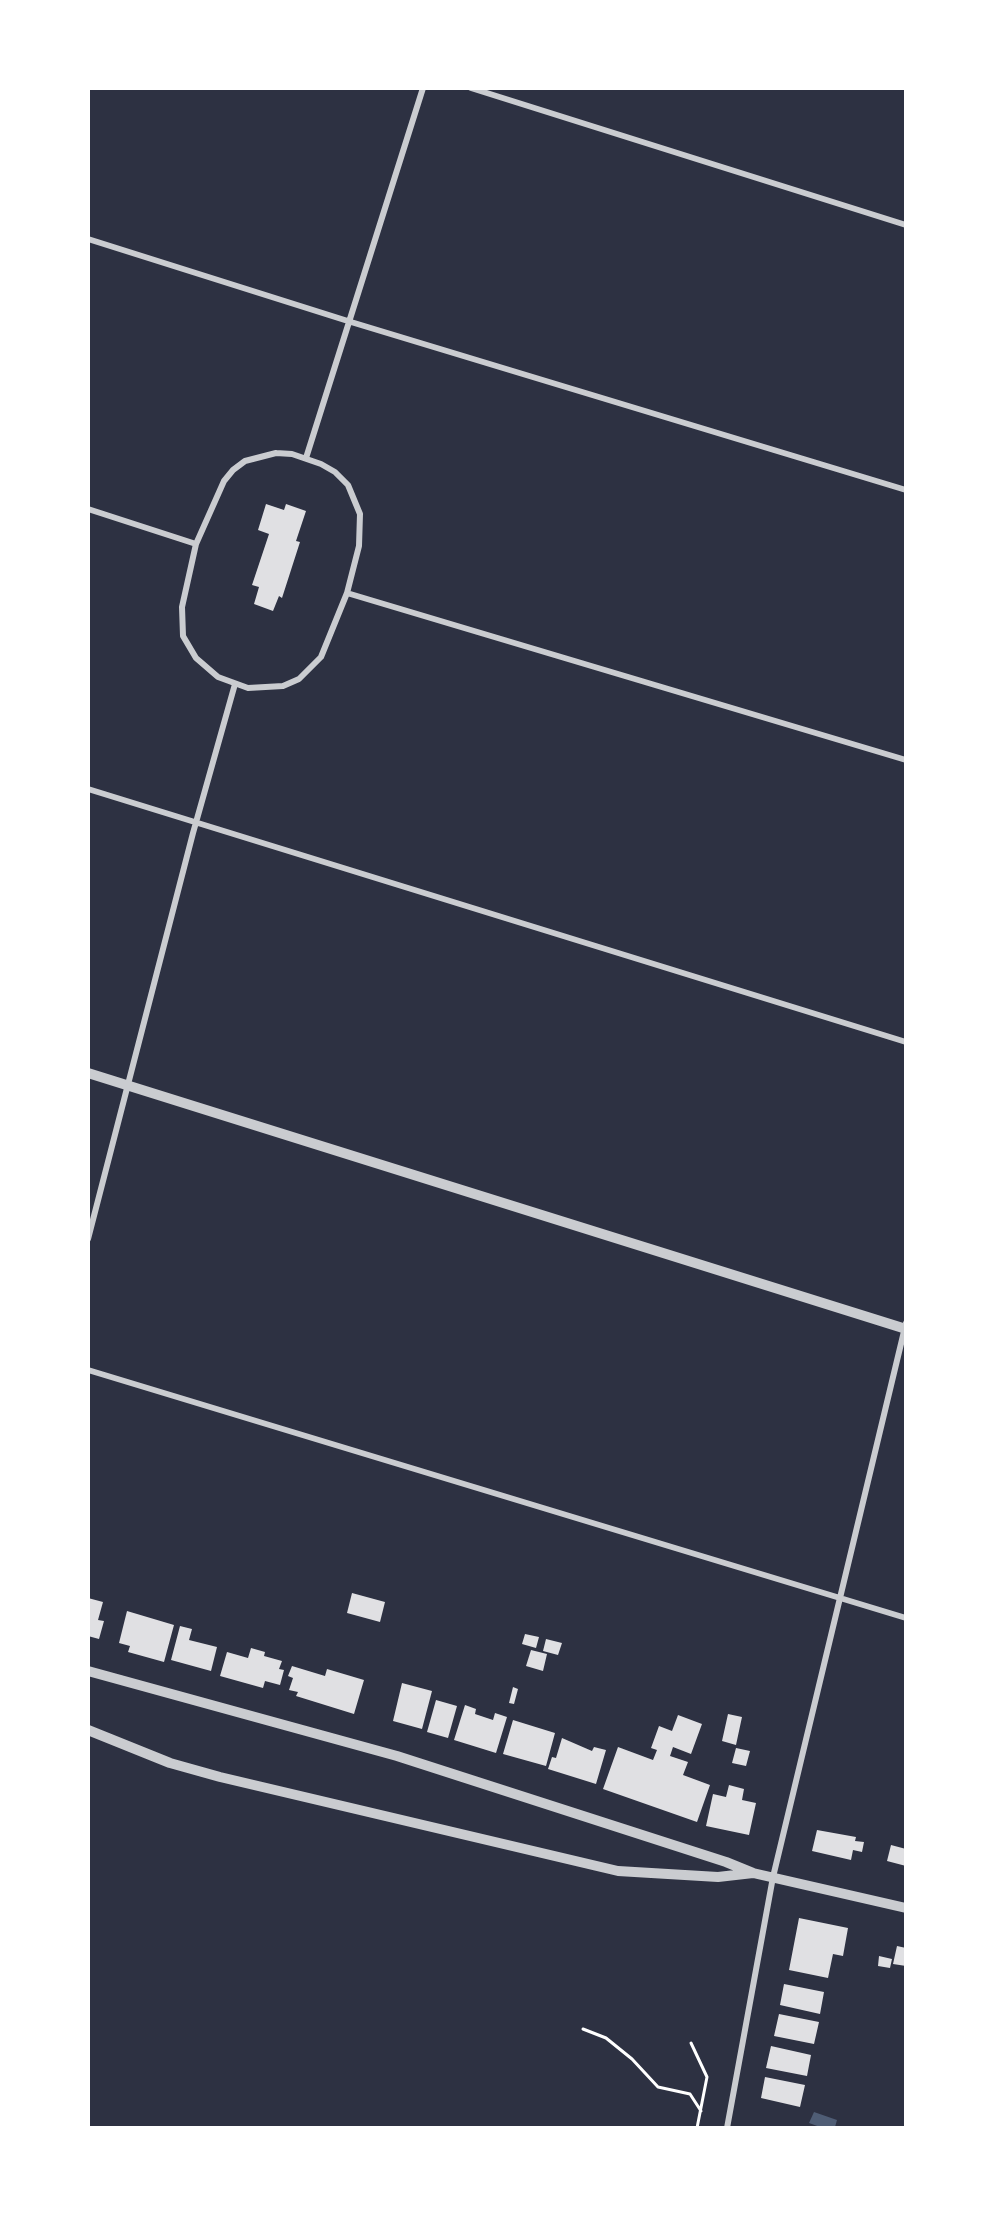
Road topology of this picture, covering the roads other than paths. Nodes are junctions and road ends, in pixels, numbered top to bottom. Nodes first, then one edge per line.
1 (423, 88) edge
2 (471, 88) edge
3 (906, 225) edge
4 (88, 238) edge
5 (351, 322) junction
6 (306, 458) junction
7 (906, 490) edge
8 (88, 509) edge
9 (196, 544) junction
10 (347, 593) junction
11 (235, 684) junction
12 (906, 760) edge
13 (88, 789) edge
14 (196, 822) junction
15 (906, 1042) edge
16 (88, 1073) edge
17 (129, 1086) junction
18 (88, 1239) edge
19 (905, 1327) edge
20 (88, 1370) edge
21 (839, 1598) junction
22 (906, 1618) edge
23 (88, 1671) edge
24 (88, 1730) edge
25 (753, 1873) junction
26 (773, 1877) junction
27 (906, 1908) edge
28 (727, 2127) edge

1 - 5 street
2 - 3 street
4 - 5 street
5 - 6 street
5 - 7 street
6 - 9 street
6 - 10 street
8 - 9 street
9 - 11 street
10 - 11 street
10 - 12 street
11 - 14 street
13 - 14 street
14 - 15 street
14 - 17 street
16 - 17 street
17 - 18 street
17 - 19 street
19 - 21 street
20 - 21 street
21 - 22 street
21 - 26 street
23 - 25 street
24 - 25 street
25 - 26 street
26 - 27 street
26 - 28 street

